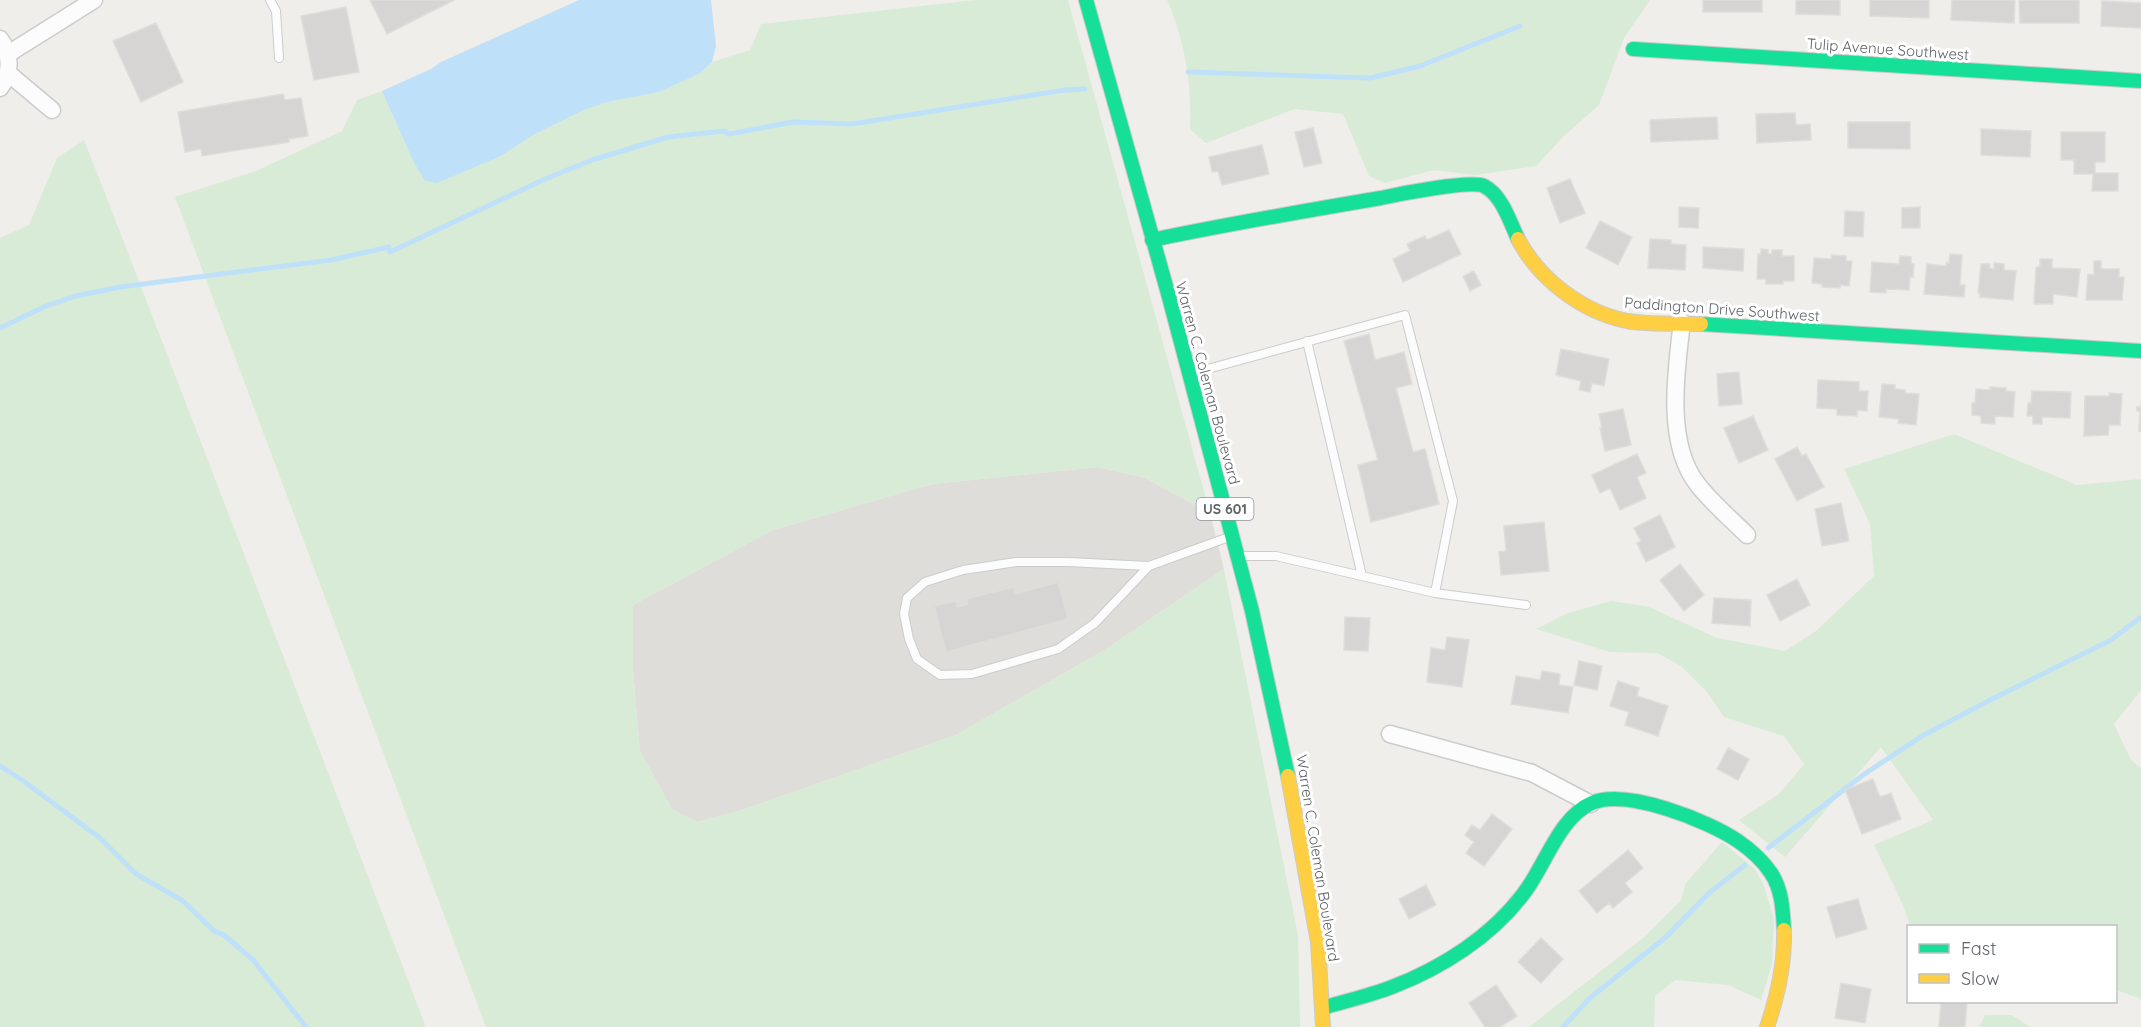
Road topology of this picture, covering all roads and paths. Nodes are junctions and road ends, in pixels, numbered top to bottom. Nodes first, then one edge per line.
1 (94, 0) edge
2 (270, 0) edge
3 (1086, 0) edge
4 (4, 46) edge
5 (1633, 49) dead end
6 (279, 58) dead end
7 (4, 80) edge
8 (2141, 81) edge
9 (52, 110) dead end
10 (1152, 240) junction
11 (1682, 322) junction
12 (1307, 341) junction
13 (2141, 351) edge
14 (1189, 374) junction
15 (1747, 535) dead end
16 (1232, 536) junction
17 (1238, 556) junction
18 (1149, 566) junction
19 (1362, 576) junction
20 (1435, 593) junction
21 (1526, 605) dead end
22 (1390, 734) dead end
23 (1591, 804) junction
24 (1322, 1008) junction
25 (1323, 1027) edge
26 (1767, 1027) edge

1 - 4 street
2 - 6 lane
3 - 10 main road, Warren C. Coleman Boulevard / US 601
4 - 7 street
5 - 8 main road, Tulip Avenue Southwest
7 - 9 street
10 - 11 main road, Paddington Drive Southwest
10 - 14 main road, Warren C. Coleman Boulevard / US 601
11 - 13 main road, Paddington Drive Southwest
11 - 15 street
12 - 14 lane
12 - 19 lane
12 - 20 lane
14 - 16 main road, Warren C. Coleman Boulevard / US 601
16 - 17 main road, Warren C. Coleman Boulevard / US 601
16 - 18 lane
17 - 19 lane
17 - 24 main road, Warren C. Coleman Boulevard / US 601
18 - 18 lane
19 - 20 lane
20 - 21 lane
22 - 23 street
23 - 24 main road
23 - 26 main road
24 - 25 main road, Warren C. Coleman Boulevard / US 601

